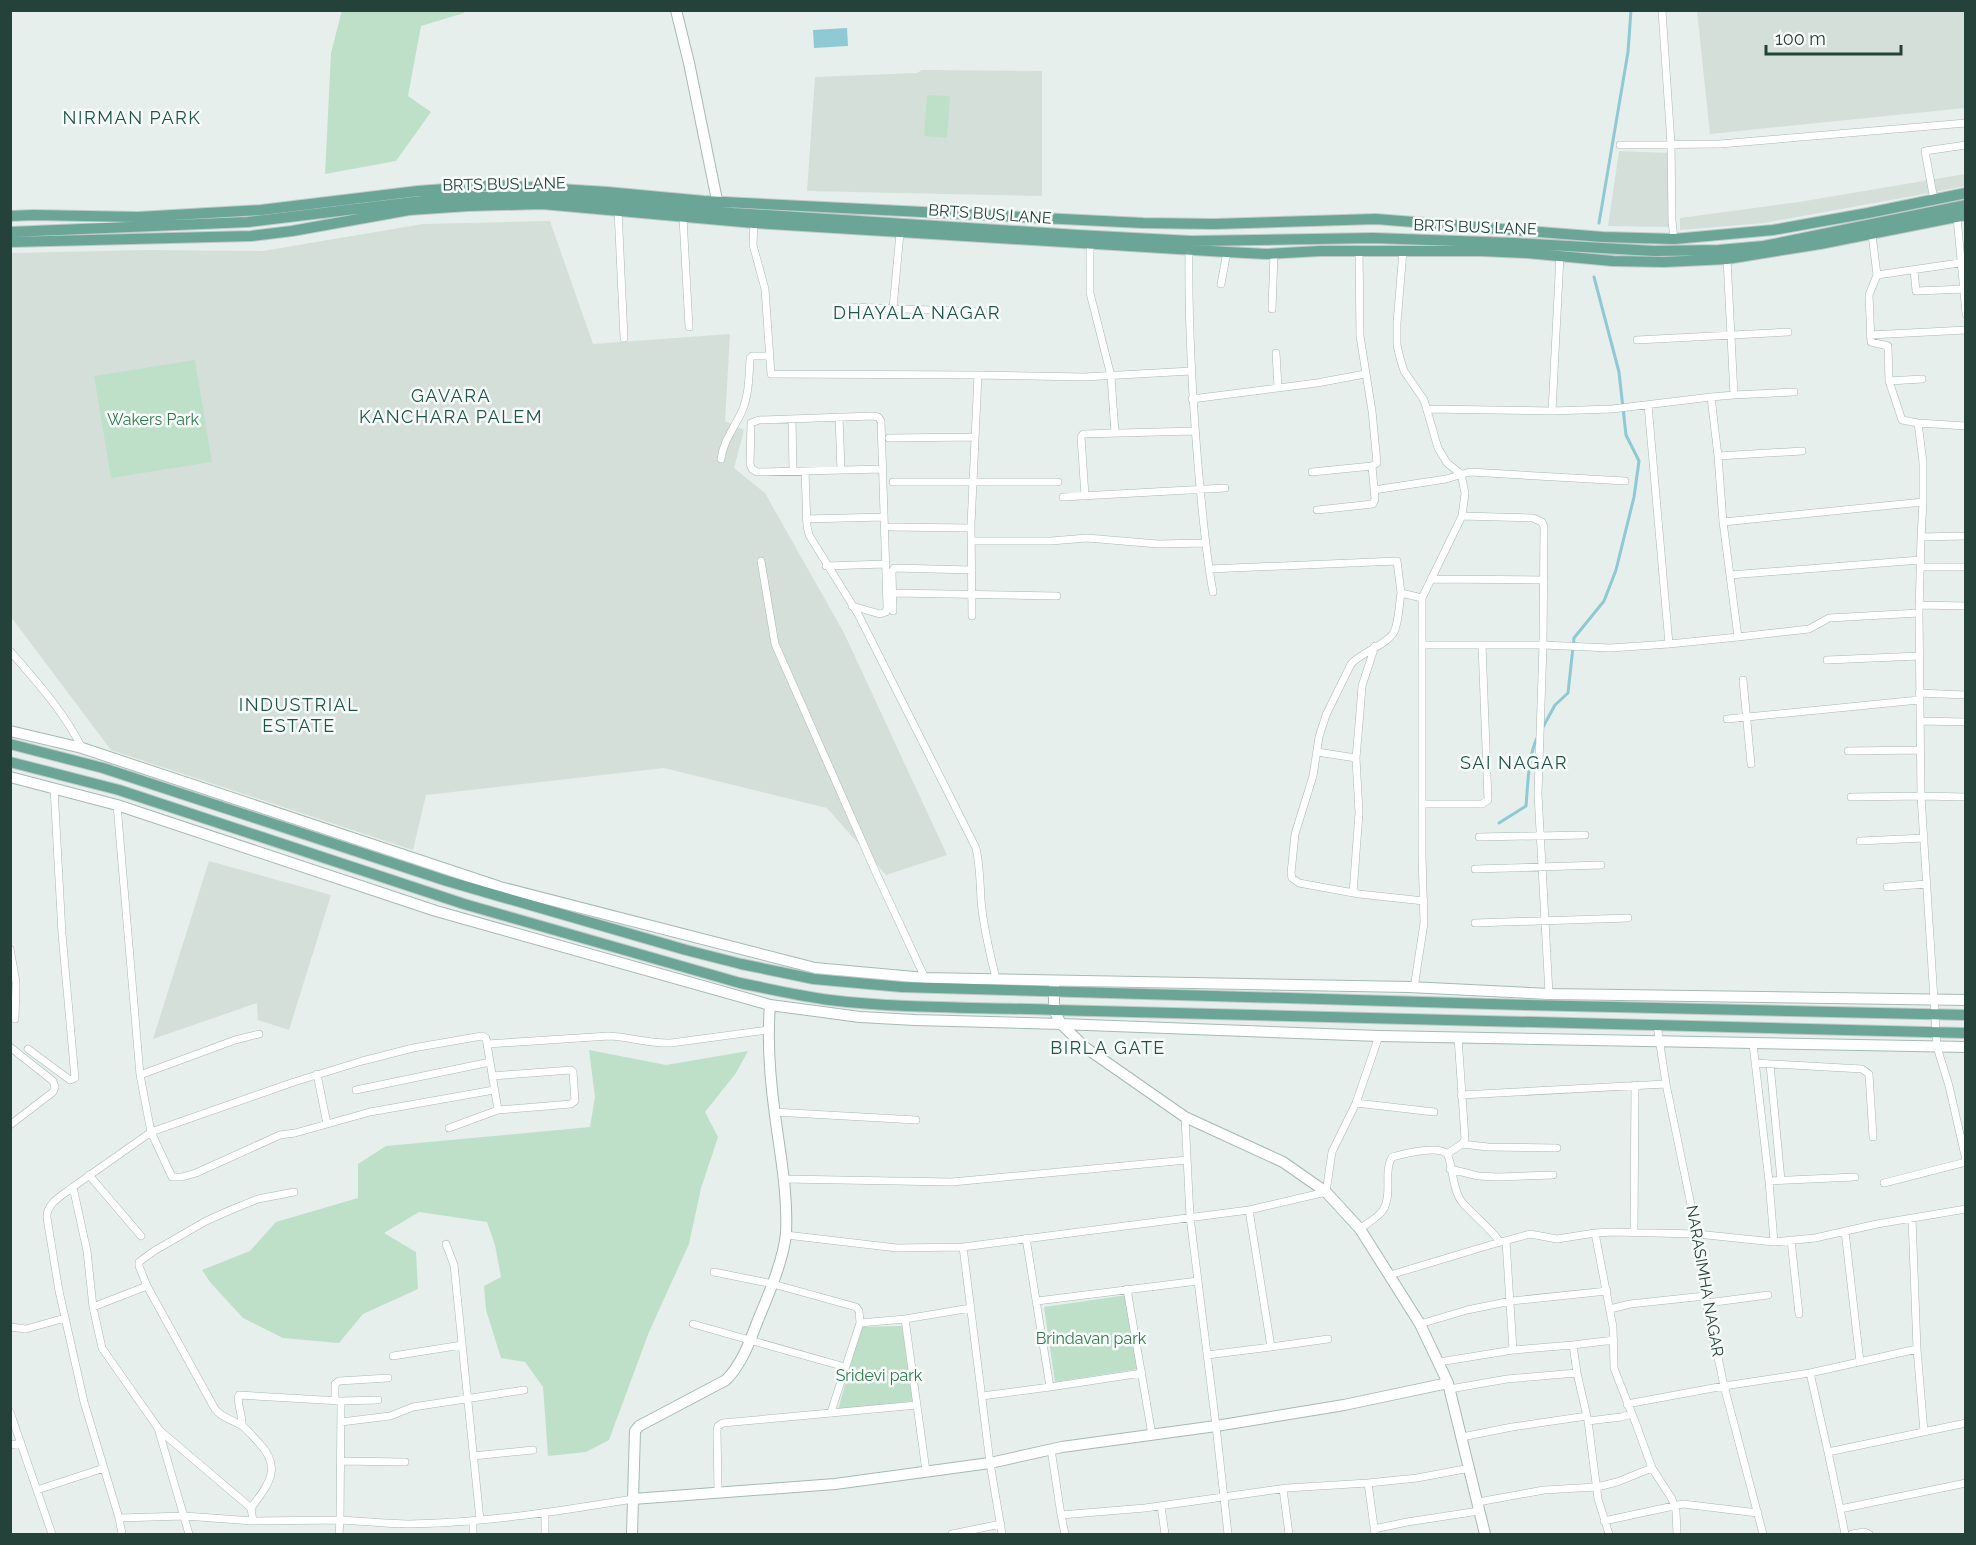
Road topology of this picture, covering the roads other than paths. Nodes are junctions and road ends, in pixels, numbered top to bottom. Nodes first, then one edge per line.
1 (676, 10) edge
2 (1662, 10) edge
3 (1965, 123) edge
4 (1671, 144) junction
5 (1620, 145) dead end
6 (1965, 146) edge
7 (1965, 193) edge
8 (1934, 200) junction
9 (1965, 205) edge
10 (618, 210) junction
11 (719, 211) junction
12 (10, 216) edge
13 (1961, 216) edge
14 (683, 218) junction
15 (1826, 221) junction
16 (754, 224) junction
17 (10, 232) edge
18 (900, 233) junction
19 (1829, 234) junction
20 (1872, 234) junction
21 (1674, 238) junction
22 (10, 242) edge
23 (1090, 244) junction
24 (1188, 250) junction
25 (1359, 251) junction
26 (1403, 251) junction
27 (1227, 252) junction
28 (1274, 254) junction
29 (1560, 256) junction
30 (1727, 259) junction
31 (1964, 262) edge
32 (1914, 270) junction
33 (1877, 275) junction
34 (1221, 284) dead end
35 (1965, 289) edge
36 (851, 307) dead end
37 (893, 308) junction
38 (1272, 309) dead end
39 (983, 312) dead end
40 (1965, 314) edge
41 (689, 327) dead end
42 (1965, 330) edge
43 (1788, 332) dead end
44 (1731, 334) junction
45 (1870, 335) junction
46 (624, 338) dead end
47 (1637, 340) dead end
48 (1276, 353) dead end
49 (769, 356) junction
50 (1191, 371) junction
51 (1365, 374) junction
52 (978, 375) junction
53 (1111, 376) junction
54 (1922, 379) dead end
55 (1889, 381) junction
56 (1278, 387) junction
57 (1794, 392) dead end
58 (1734, 395) junction
59 (1711, 397) junction
60 (1192, 399) junction
61 (1648, 405) junction
62 (1428, 409) junction
63 (1552, 411) junction
64 (839, 417) junction
65 (792, 419) junction
66 (1918, 423) junction
67 (1965, 426) edge
68 (1195, 431) junction
69 (1115, 433) junction
70 (975, 437) junction
71 (889, 438) dead end
72 (1802, 451) dead end
73 (1718, 456) junction
74 (721, 459) dead end
75 (1372, 466) junction
76 (883, 469) junction
77 (841, 470) junction
78 (793, 471) junction
79 (805, 471) junction
80 (1312, 472) dead end
81 (1461, 474) junction
82 (1625, 481) dead end
83 (893, 482) dead end
84 (1058, 482) dead end
85 (973, 483) junction
86 (1225, 488) dead end
87 (1200, 489) junction
88 (1374, 490) junction
89 (1085, 496) junction
90 (1063, 497) dead end
91 (1923, 502) junction
92 (1317, 510) dead end
93 (1462, 516) junction
94 (884, 517) junction
95 (806, 519) junction
96 (1723, 522) junction
97 (890, 527) dead end
98 (971, 528) junction
99 (1965, 536) edge
100 (1921, 537) junction
101 (971, 541) junction
102 (1206, 543) junction
103 (761, 561) dead end
104 (885, 564) junction
105 (1920, 564) junction
106 (826, 566) junction
107 (1965, 567) edge
108 (1209, 569) junction
109 (972, 570) junction
110 (1730, 575) junction
111 (1431, 579) junction
112 (1544, 580) junction
113 (1213, 592) dead end
114 (893, 593) junction
115 (1401, 593) junction
116 (972, 595) junction
117 (1057, 596) dead end
118 (1422, 598) junction
119 (852, 606) junction
120 (1965, 606) edge
121 (1919, 609) junction
122 (893, 611) dead end
123 (972, 616) dead end
124 (1738, 637) junction
125 (1669, 644) junction
126 (1422, 645) junction
127 (1482, 645) junction
128 (1544, 645) junction
129 (1375, 646) junction
130 (10, 651) edge
131 (1919, 656) junction
132 (1827, 660) dead end
133 (1743, 680) dead end
134 (1965, 695) edge
135 (1919, 696) junction
136 (1746, 718) junction
137 (1727, 719) dead end
138 (1920, 721) junction
139 (1965, 722) edge
140 (10, 731) edge
141 (10, 744) edge
142 (82, 748) junction
143 (1920, 750) junction
144 (1317, 752) junction
145 (1848, 752) dead end
146 (1356, 758) junction
147 (10, 762) edge
148 (1751, 764) dead end
149 (10, 777) edge
150 (54, 788) junction
151 (1921, 796) junction
152 (1851, 797) dead end
153 (1965, 797) edge
154 (1422, 804) junction
155 (117, 805) junction
156 (1585, 835) dead end
157 (1541, 836) junction
158 (1479, 837) dead end
159 (1924, 838) junction
160 (1860, 841) dead end
161 (1601, 865) dead end
162 (1543, 867) junction
163 (1475, 869) dead end
164 (1927, 884) junction
165 (1887, 887) dead end
166 (1353, 893) junction
167 (1424, 901) junction
168 (1628, 918) dead end
169 (1546, 920) junction
170 (1475, 923) dead end
171 (10, 949) edge
172 (925, 978) junction
173 (996, 979) junction
174 (1054, 986) junction
175 (1414, 988) junction
176 (1549, 994) junction
177 (1935, 999) junction
178 (1965, 1000) edge
179 (770, 1005) junction
180 (1054, 1010) junction
181 (1935, 1014) junction
182 (1965, 1015) edge
183 (15, 1019) dead end
184 (1061, 1024) junction
185 (1657, 1025) junction
186 (768, 1030) junction
187 (1936, 1032) junction
188 (1965, 1033) edge
189 (259, 1034) dead end
190 (1379, 1036) junction
191 (1458, 1037) junction
192 (1659, 1041) junction
193 (487, 1044) junction
194 (1753, 1044) junction
195 (10, 1047) edge
196 (1937, 1047) junction
197 (1965, 1047) edge
198 (28, 1048) dead end
199 (490, 1062) junction
200 (1755, 1063) junction
201 (1770, 1064) junction
202 (317, 1074) junction
203 (140, 1075) junction
204 (492, 1076) junction
205 (1666, 1084) junction
206 (1635, 1085) junction
207 (356, 1090) dead end
208 (495, 1090) junction
209 (1461, 1095) junction
210 (1356, 1103) junction
211 (498, 1110) junction
212 (774, 1112) junction
213 (1434, 1112) dead end
214 (1185, 1117) junction
215 (916, 1120) dead end
216 (327, 1124) junction
217 (10, 1125) edge
218 (449, 1128) dead end
219 (152, 1132) junction
220 (1873, 1137) dead end
221 (1462, 1144) junction
222 (1557, 1148) dead end
223 (1446, 1154) junction
224 (1187, 1160) junction
225 (1965, 1161) edge
226 (1450, 1169) junction
227 (89, 1175) junction
228 (1553, 1175) dead end
229 (1855, 1177) dead end
230 (784, 1179) junction
231 (1781, 1180) junction
232 (1769, 1181) junction
233 (1884, 1183) dead end
234 (73, 1187) junction
235 (294, 1192) dead end
236 (1326, 1192) junction
237 (1965, 1209) edge
238 (1249, 1210) junction
239 (1190, 1217) junction
240 (1912, 1218) junction
241 (1360, 1229) junction
242 (1845, 1231) junction
243 (1634, 1232) junction
244 (1595, 1233) junction
245 (1697, 1234) junction
246 (786, 1235) junction
247 (141, 1236) dead end
248 (1026, 1238) junction
249 (1791, 1240) junction
250 (1503, 1241) junction
251 (1774, 1242) junction
252 (447, 1244) dead end
253 (963, 1246) junction
254 (714, 1272) dead end
255 (1390, 1275) junction
256 (1198, 1281) junction
257 (773, 1284) junction
258 (147, 1286) junction
259 (1127, 1289) junction
260 (1607, 1291) junction
261 (1768, 1295) dead end
262 (1706, 1300) junction
263 (1037, 1301) junction
264 (1511, 1301) junction
265 (93, 1307) junction
266 (971, 1308) junction
267 (1610, 1309) junction
268 (1799, 1314) dead end
269 (65, 1318) junction
270 (905, 1319) junction
271 (860, 1323) junction
272 (693, 1324) dead end
273 (1420, 1324) junction
274 (10, 1327) edge
275 (1328, 1339) dead end
276 (750, 1340) junction
277 (1614, 1340) junction
278 (462, 1345) junction
279 (1574, 1346) junction
280 (1271, 1347) junction
281 (1917, 1349) junction
282 (1513, 1350) junction
283 (1207, 1355) junction
284 (393, 1356) dead end
285 (1439, 1362) junction
286 (1860, 1362) junction
287 (845, 1367) junction
288 (1142, 1372) junction
289 (1576, 1373) junction
290 (1810, 1373) junction
291 (388, 1378) dead end
292 (1449, 1386) junction
293 (1725, 1386) junction
294 (1050, 1387) junction
295 (524, 1390) dead end
296 (982, 1396) junction
297 (467, 1398) junction
298 (378, 1400) dead end
299 (338, 1401) junction
300 (1627, 1404) junction
301 (917, 1405) junction
302 (10, 1412) edge
303 (831, 1412) junction
304 (1632, 1414) junction
305 (1588, 1419) junction
306 (341, 1422) junction
307 (1965, 1423) edge
308 (242, 1426) junction
309 (1216, 1426) junction
310 (158, 1428) junction
311 (1924, 1432) junction
312 (1152, 1435) junction
313 (1462, 1437) junction
314 (21, 1443) junction
315 (10, 1445) edge
316 (1051, 1449) junction
317 (532, 1450) dead end
318 (1828, 1452) junction
319 (473, 1456) junction
320 (340, 1461) junction
321 (405, 1462) dead end
322 (990, 1463) junction
323 (104, 1468) junction
324 (1470, 1468) junction
325 (1652, 1468) junction
326 (926, 1471) junction
327 (1368, 1483) junction
328 (1965, 1483) edge
329 (1597, 1487) junction
330 (1283, 1489) junction
331 (37, 1490) junction
332 (718, 1492) junction
333 (1223, 1497) junction
334 (633, 1499) junction
335 (1674, 1505) junction
336 (1161, 1506) junction
337 (1478, 1507) junction
338 (251, 1508) junction
339 (1840, 1509) junction
340 (544, 1512) junction
341 (1758, 1513) junction
342 (1061, 1515) junction
343 (185, 1516) junction
344 (119, 1518) junction
345 (340, 1520) junction
346 (477, 1520) junction
347 (253, 1521) junction
348 (1604, 1521) junction
349 (1000, 1524) junction
350 (1374, 1532) edge
351 (52, 1534) edge
352 (122, 1534) edge
353 (189, 1534) edge
354 (339, 1534) edge
355 (473, 1534) edge
356 (545, 1534) edge
357 (632, 1534) edge
358 (952, 1534) edge
359 (1002, 1534) edge
360 (1065, 1534) edge
361 (1165, 1534) edge
362 (1227, 1534) edge
363 (1289, 1534) edge
364 (1485, 1534) edge
365 (1609, 1534) edge
366 (1677, 1534) edge
367 (1763, 1534) edge
368 (1845, 1534) edge
369 (1852, 1534) edge
370 (1869, 1534) edge

1 - 11 street
2 - 4 street
3 - 4 street
4 - 5 street
4 - 21 street
6 - 8 street
7 - 8 main road
8 - 15 main road
9 - 19 main road, BRTS BUS LANE
10 - 14 main road
10 - 22 main road
10 - 46 street
11 - 12 main road
11 - 14 main road
11 - 16 main road
11 - 17 main road, BRTS BUS LANE
11 - 19 main road, BRTS BUS LANE
11 - 21 main road
13 - 20 main road
13 - 31 street
14 - 41 street
15 - 19 main road
15 - 21 main road
16 - 18 main road
16 - 49 street
18 - 23 main road
18 - 37 street
20 - 30 main road
20 - 33 street
23 - 24 main road
23 - 53 street
24 - 27 main road
24 - 50 street
25 - 26 main road
25 - 28 main road
25 - 51 street
26 - 29 main road
26 - 62 street
27 - 28 main road
27 - 34 street
28 - 38 street
29 - 30 main road
29 - 63 street
30 - 44 street
31 - 32 street
31 - 35 street
32 - 33 street
32 - 35 street
33 - 45 street
35 - 40 street
36 - 37 street
37 - 39 street
42 - 45 street
43 - 44 street
44 - 47 street
44 - 58 street
45 - 55 street
48 - 56 street
49 - 52 street
49 - 74 street
50 - 53 street
50 - 60 street
51 - 56 street
51 - 75 street
52 - 53 street
52 - 70 street
53 - 69 street
54 - 55 street
55 - 66 street
56 - 60 street
57 - 58 street
58 - 59 street
59 - 61 street
59 - 73 street
60 - 68 street
61 - 63 street
61 - 125 street
62 - 63 street
62 - 81 street
64 - 65 street
64 - 76 street
64 - 77 street
65 - 78 street
65 - 78 street
66 - 67 street
66 - 91 street
68 - 69 street
68 - 87 street
69 - 89 street
70 - 71 street
70 - 85 street
72 - 73 street
73 - 96 street
75 - 80 street
75 - 88 street
76 - 77 street
76 - 94 street
77 - 79 street
78 - 79 street
79 - 95 street
81 - 82 street
81 - 88 street
81 - 93 street
83 - 85 street
84 - 85 street
85 - 98 street
86 - 87 street
87 - 89 street
87 - 102 street
88 - 92 street
89 - 90 street
91 - 96 street
91 - 100 street
93 - 111 street
93 - 112 street
94 - 95 street
94 - 104 street
95 - 106 street
96 - 110 street
97 - 98 street
98 - 101 street
99 - 100 street
100 - 105 street
101 - 102 street
101 - 109 street
102 - 108 street
103 - 172 street
104 - 106 street
104 - 119 street
105 - 107 street
105 - 110 street
105 - 121 street
106 - 119 street
108 - 113 street
108 - 115 street
109 - 114 street
109 - 116 street
110 - 124 street
111 - 112 street
111 - 118 street
112 - 128 street
114 - 116 street
114 - 122 street
115 - 118 street
115 - 129 street
116 - 117 street
116 - 123 street
118 - 126 street
119 - 173 street
120 - 121 street
121 - 124 street
121 - 131 street
124 - 125 street
125 - 128 street
126 - 127 street
126 - 154 street
127 - 128 street
127 - 154 street
128 - 157 street
129 - 144 street
129 - 146 street
130 - 142 street
131 - 132 street
131 - 135 street
133 - 136 street
134 - 135 street
135 - 136 street
135 - 138 street
136 - 137 street
136 - 148 street
138 - 139 street
138 - 143 street
140 - 142 street
141 - 174 main road
142 - 172 street
143 - 145 street
143 - 151 street
144 - 146 street
144 - 166 street
146 - 166 street
147 - 180 main road
149 - 150 street
150 - 155 street
150 - 198 street
151 - 152 street
151 - 153 street
151 - 159 street
154 - 167 street
155 - 179 street
155 - 203 street
156 - 157 street
157 - 158 street
157 - 162 street
159 - 160 street
159 - 164 street
161 - 162 street
162 - 163 street
162 - 169 street
164 - 165 street
164 - 177 street
166 - 167 street
167 - 175 street
168 - 169 street
169 - 170 street
169 - 176 street
171 - 183 street
172 - 173 street
173 - 174 street
174 - 175 street
174 - 180 street
174 - 181 main road
175 - 176 street
176 - 177 street
177 - 178 street
177 - 181 street
179 - 184 street
179 - 186 street
180 - 184 street
180 - 185 main road
181 - 182 main road
181 - 187 street
184 - 190 street
184 - 214 street
185 - 187 main road
185 - 192 street, NARASIMHA NAGAR
186 - 193 street
186 - 212 street
187 - 188 main road
187 - 196 street
189 - 203 street
190 - 191 street
190 - 210 street
191 - 192 street
191 - 209 street
192 - 194 street
192 - 205 street, NARASIMHA NAGAR
193 - 199 street
193 - 202 street
194 - 196 street
194 - 200 street
195 - 217 street
196 - 197 street
196 - 225 street
199 - 204 street
199 - 207 street
200 - 201 street
200 - 232 street
201 - 220 street
201 - 231 street
202 - 216 street
202 - 219 street
203 - 219 street
204 - 208 street
204 - 211 street
205 - 206 street
205 - 245 street, NARASIMHA NAGAR
206 - 209 street
206 - 243 street
208 - 211 street
208 - 216 street
209 - 221 street
210 - 213 street
210 - 236 street
211 - 218 street
212 - 215 street
212 - 230 street
214 - 224 street
214 - 236 street
216 - 219 street
219 - 227 street
221 - 222 street
221 - 223 street
223 - 226 street
223 - 241 street
224 - 230 street
224 - 239 street
225 - 233 street
226 - 228 street
226 - 250 street
227 - 234 street
227 - 247 street
229 - 231 street
230 - 246 street
231 - 232 street
232 - 251 street
234 - 265 street
234 - 269 street
235 - 258 street
236 - 238 street
236 - 241 street
237 - 240 street
238 - 239 street
238 - 280 street
239 - 248 street
239 - 256 street
240 - 242 street
240 - 281 street
241 - 255 street
242 - 249 street
242 - 286 street
243 - 244 street
243 - 245 street
244 - 250 street
244 - 260 street
245 - 251 street
245 - 262 street, NARASIMHA NAGAR
246 - 253 street
246 - 257 street
248 - 253 street
248 - 263 street
249 - 251 street
249 - 268 street
250 - 255 street
250 - 264 street
252 - 278 street
253 - 266 street
254 - 257 street
255 - 273 street
256 - 259 street
256 - 283 street
257 - 271 street
257 - 276 street
258 - 265 street
258 - 308 street
259 - 263 street
259 - 288 street
260 - 264 street
260 - 267 street
261 - 262 street
262 - 267 street
262 - 293 street, NARASIMHA NAGAR
263 - 294 street
264 - 273 street
264 - 282 street
265 - 310 street
266 - 270 street
266 - 296 street
267 - 277 street
269 - 274 street
269 - 323 street
270 - 271 street
270 - 301 street
271 - 287 street
272 - 276 street
273 - 285 street
275 - 280 street
276 - 287 street
276 - 334 street
277 - 279 street
277 - 300 street
278 - 284 street
278 - 297 street
279 - 282 street
279 - 289 street
280 - 283 street
281 - 286 street
281 - 311 street
282 - 285 street
283 - 309 street
285 - 292 street
286 - 290 street
287 - 303 street
288 - 294 street
288 - 312 street
289 - 292 street
289 - 305 street
290 - 293 street
290 - 318 street
291 - 299 street
292 - 309 street
292 - 313 street
293 - 300 street
293 - 341 street, NARASIMHA NAGAR
294 - 296 street
295 - 297 street
296 - 322 street
297 - 306 street
297 - 319 street
298 - 299 street
299 - 306 street
299 - 308 street
300 - 304 street
301 - 303 street
301 - 326 street
302 - 314 street
303 - 332 street
304 - 305 street
304 - 325 street
305 - 313 street
305 - 329 street
306 - 320 street
307 - 311 street
308 - 338 street
309 - 312 street
309 - 333 street
310 - 338 street
310 - 343 street
311 - 318 street
312 - 316 street
313 - 324 street
314 - 315 street
314 - 331 street
316 - 322 street
316 - 342 street
317 - 319 street
318 - 339 street
319 - 346 street
320 - 321 street
320 - 345 street
322 - 326 street
322 - 349 street
323 - 331 street
323 - 344 street
324 - 327 street
324 - 337 street
325 - 329 street
325 - 335 street
326 - 332 street
327 - 330 street
327 - 350 street
328 - 339 street
329 - 337 street
329 - 348 street
330 - 333 street
330 - 363 street
331 - 351 street
332 - 334 street
333 - 336 street
333 - 362 street
334 - 340 street
334 - 357 street
335 - 341 street
335 - 348 street
335 - 366 street
336 - 342 street
336 - 361 street
337 - 350 street
337 - 364 street
338 - 347 street
339 - 368 street
340 - 346 street
340 - 356 street
341 - 367 street, NARASIMHA NAGAR
342 - 360 street
343 - 344 street
343 - 347 street
343 - 353 street
344 - 352 street
345 - 346 street
345 - 347 street
345 - 354 street
346 - 355 street
348 - 365 street
349 - 358 street
349 - 359 street
369 - 370 street

